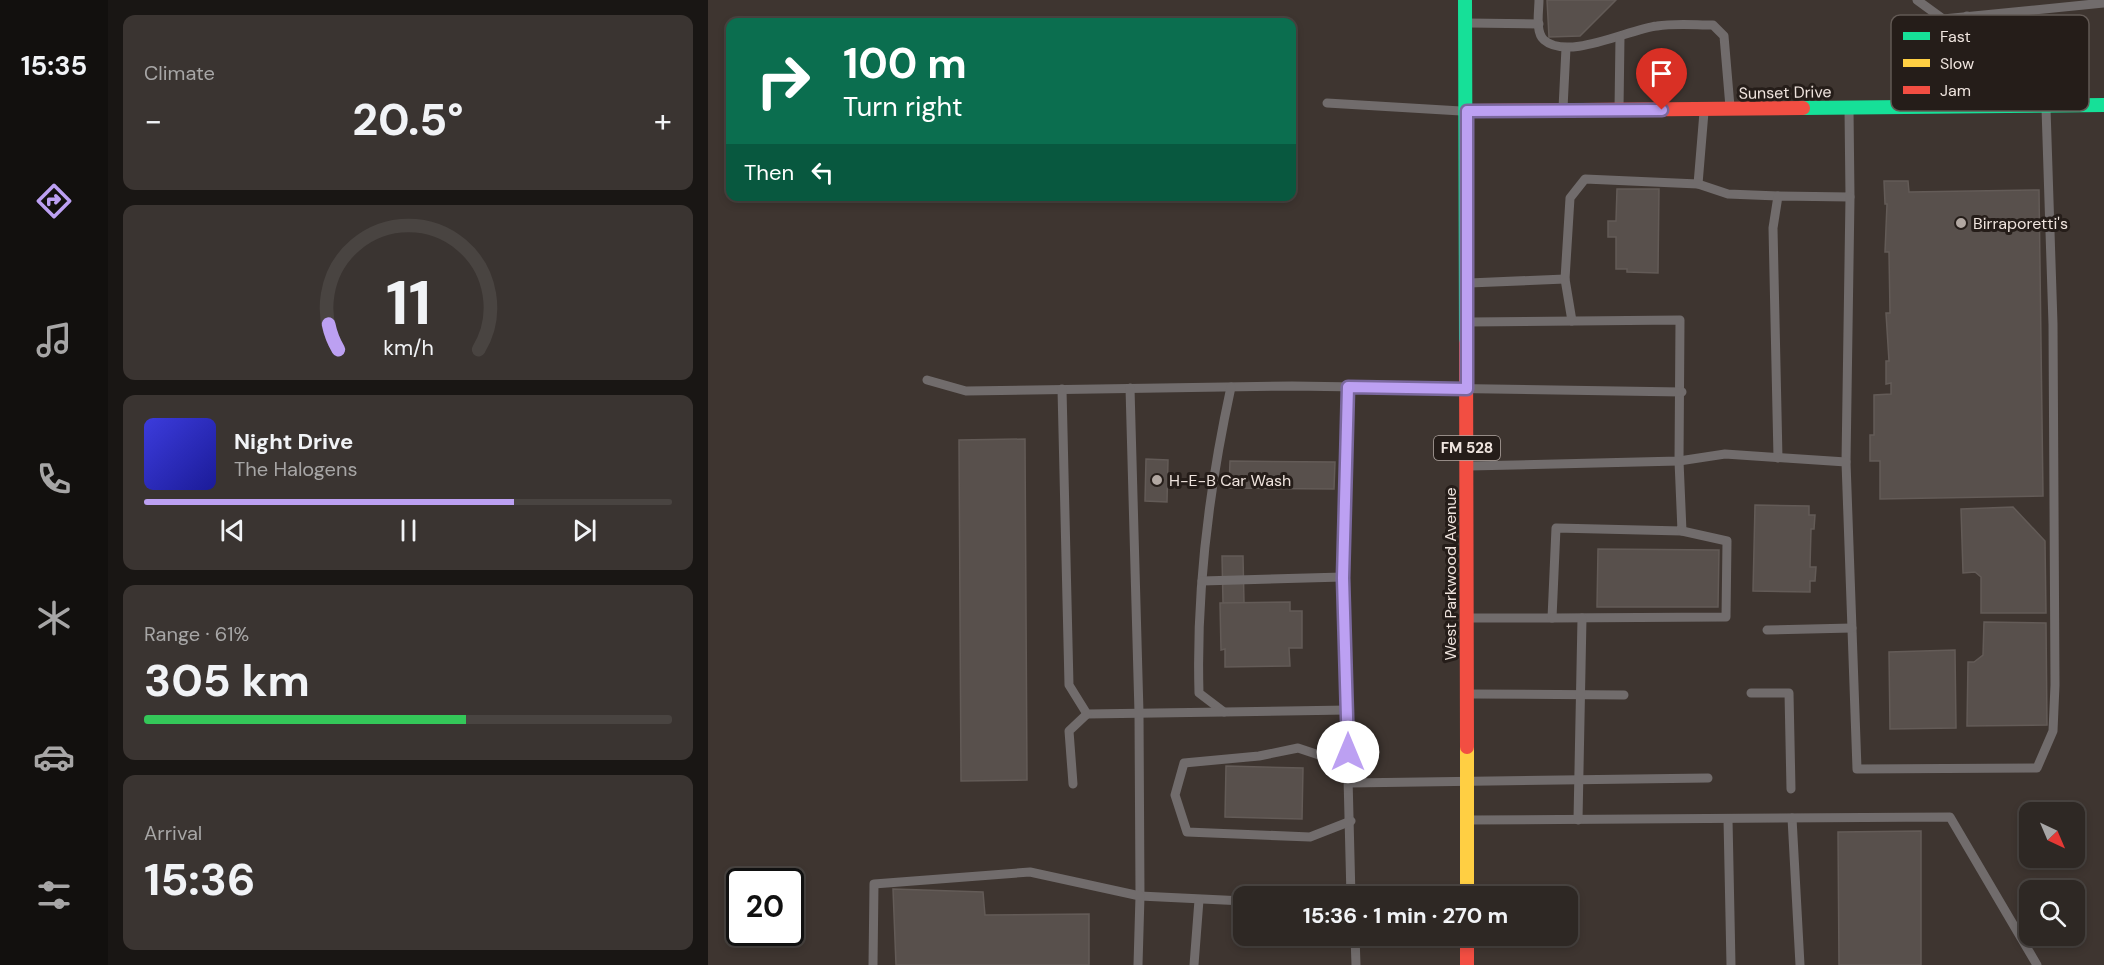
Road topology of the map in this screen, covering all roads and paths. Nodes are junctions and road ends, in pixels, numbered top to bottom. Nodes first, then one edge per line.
1 (1466, 0) edge
2 (1539, 0) edge
3 (1917, 0) edge
4 (2104, 3) edge
5 (1938, 15) edge
6 (1978, 15) edge
7 (1466, 23) junction
8 (1539, 24) junction
9 (1620, 37) junction
10 (1566, 48) junction
11 (1327, 103) dead end
12 (2089, 105) edge
13 (2104, 105) edge
14 (1850, 108) junction
15 (1891, 108) edge
16 (1705, 109) junction
17 (1730, 109) junction
18 (1563, 110) junction
19 (1619, 110) junction
20 (1467, 111) junction
21 (2046, 111) edge
22 (1698, 184) junction
23 (1778, 196) junction
24 (1850, 197) junction
25 (1565, 279) junction
26 (1467, 283) junction
27 (1572, 321) junction
28 (1467, 322) junction
29 (927, 380) dead end
30 (1232, 387) junction
31 (1348, 387) junction
32 (1130, 388) junction
33 (1062, 389) junction
34 (1467, 389) junction
35 (1682, 392) junction
36 (1778, 458) junction
37 (1679, 461) junction
38 (1846, 462) junction
39 (1467, 466) junction
40 (1682, 531) junction
41 (1343, 578) junction
42 (1202, 581) junction
43 (1467, 618) junction
44 (1552, 618) junction
45 (1582, 618) junction
46 (1852, 628) junction
47 (1767, 630) dead end
48 (1751, 693) dead end
49 (1467, 694) junction
50 (1624, 695) dead end
51 (1581, 696) junction
52 (1348, 710) junction
53 (1224, 712) junction
54 (1139, 713) junction
55 (1087, 714) junction
56 (1349, 778) junction
57 (1708, 778) dead end
58 (1579, 780) junction
59 (1467, 783) junction
60 (1072, 784) dead end
61 (1791, 789) dead end
62 (1792, 818) junction
63 (1728, 819) junction
64 (1467, 820) junction
65 (1578, 820) junction
66 (1351, 821) junction
67 (1351, 886) edge
68 (1467, 886) edge
69 (1140, 896) junction
70 (1199, 900) junction
71 (1233, 901) edge
72 (1355, 946) edge
73 (1467, 946) edge
74 (873, 965) edge
75 (1138, 965) edge
76 (1194, 965) edge
77 (1356, 965) edge
78 (1467, 965) edge
79 (1731, 965) edge
80 (1800, 965) edge
81 (2037, 965) edge

1 - 7 main road, West Parkwood Avenue / FM 528
2 - 8 lane
3 - 5 lane
4 - 6 lane
7 - 8 lane
7 - 20 main road, West Parkwood Avenue / FM 528
8 - 10 lane
9 - 10 lane
9 - 17 lane
9 - 19 lane
10 - 18 lane
11 - 20 lane
12 - 13 main road, Sunset Drive
14 - 15 main road, Sunset Drive
14 - 17 main road, Sunset Drive
14 - 24 lane
16 - 17 main road, Sunset Drive
16 - 19 main road, Sunset Drive
16 - 22 lane
18 - 19 main road, Sunset Drive
18 - 20 main road, Sunset Drive
20 - 26 main road, West Parkwood Avenue / FM 528
21 - 46 lane
22 - 23 lane
22 - 25 lane
23 - 24 lane
23 - 36 lane
24 - 38 lane
25 - 26 lane
25 - 27 lane
26 - 28 main road, West Parkwood Avenue / FM 528
27 - 28 lane
27 - 35 lane
28 - 34 main road, West Parkwood Avenue / FM 528
29 - 33 lane
30 - 31 lane
30 - 32 lane
30 - 42 lane
31 - 34 lane
31 - 41 lane
32 - 33 lane
32 - 54 lane
33 - 55 lane
34 - 35 lane
34 - 39 main road, West Parkwood Avenue / FM 528
35 - 37 lane
36 - 37 lane
36 - 38 lane
37 - 39 lane
37 - 40 lane
38 - 46 lane
39 - 43 main road, West Parkwood Avenue / FM 528
40 - 44 lane
40 - 45 lane
41 - 42 lane
41 - 52 lane
42 - 53 lane
43 - 44 lane
43 - 49 main road, West Parkwood Avenue / FM 528
44 - 45 lane
45 - 51 lane
46 - 47 lane
48 - 61 lane
49 - 51 lane
49 - 59 main road, West Parkwood Avenue / FM 528
50 - 51 lane
51 - 58 lane
52 - 53 lane
52 - 56 lane
53 - 54 lane
54 - 55 lane
54 - 69 lane
55 - 60 lane
56 - 59 lane
56 - 66 lane
56 - 66 lane
57 - 58 lane
58 - 59 lane
58 - 65 lane
59 - 64 main road, West Parkwood Avenue / FM 528
62 - 63 lane
62 - 80 lane
62 - 81 lane
63 - 65 lane
63 - 79 lane
64 - 65 lane
64 - 68 main road, West Parkwood Avenue / FM 528
66 - 67 lane
69 - 70 lane
69 - 74 lane
69 - 75 lane
70 - 71 lane
70 - 76 lane
72 - 77 lane
73 - 78 main road

